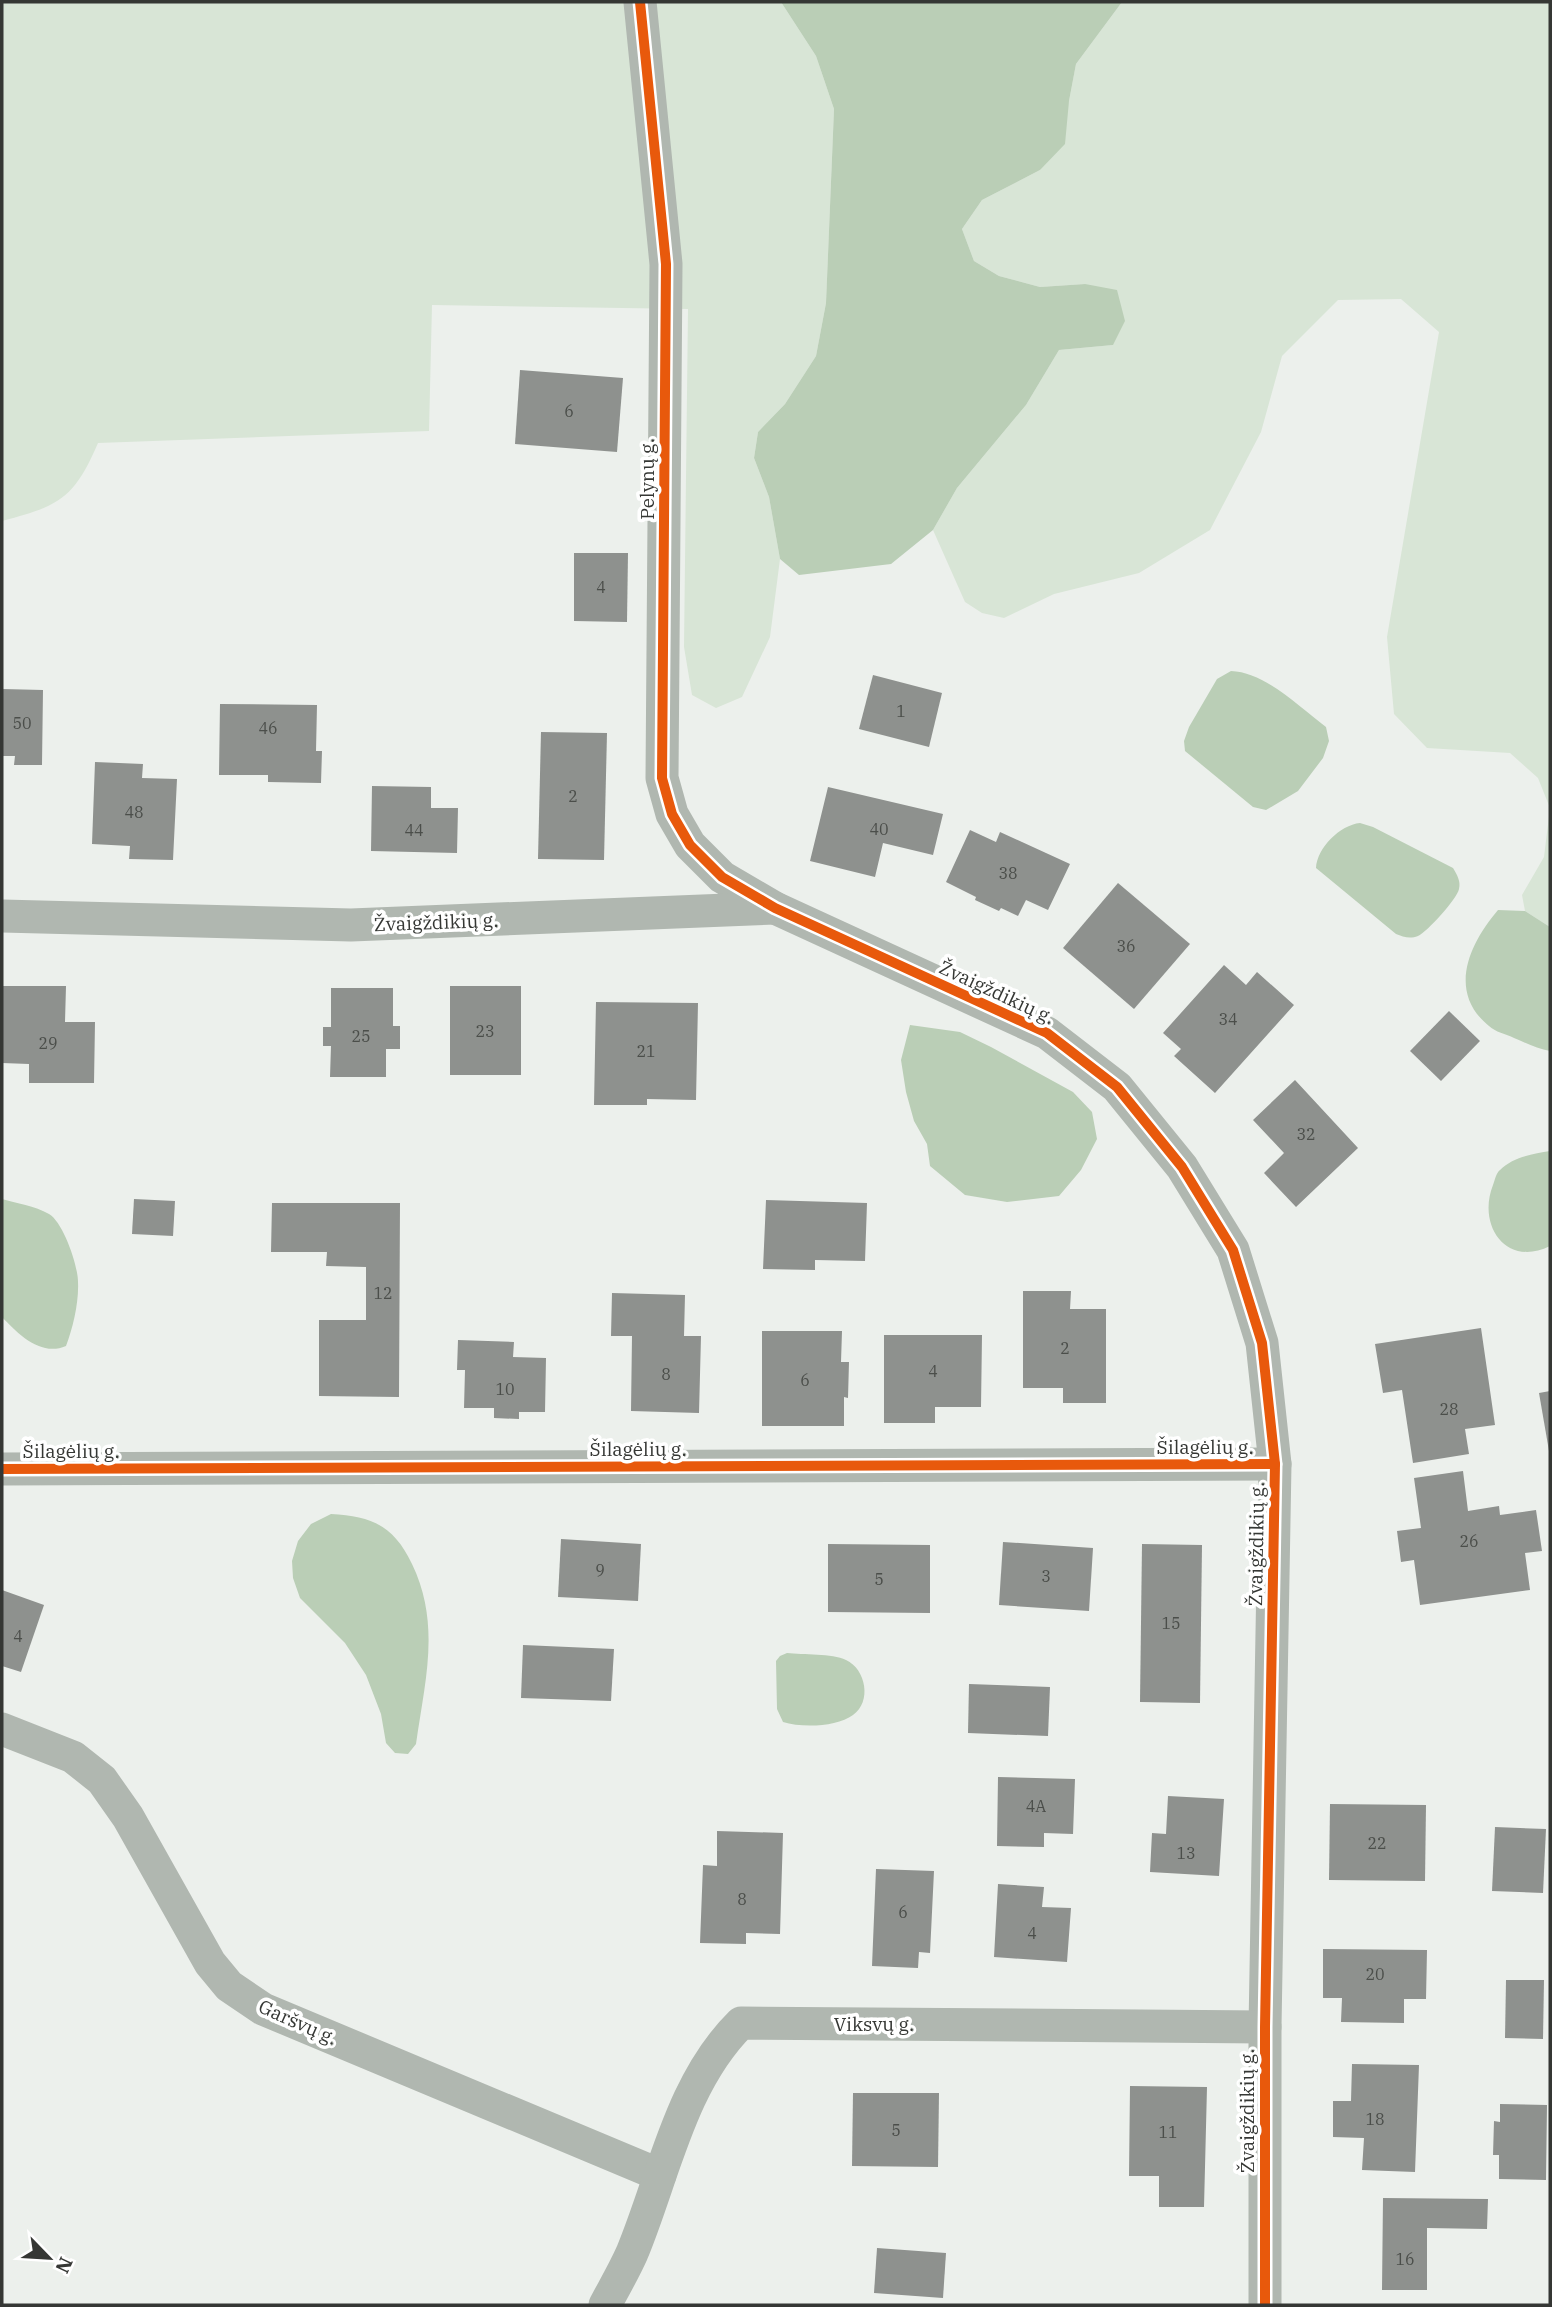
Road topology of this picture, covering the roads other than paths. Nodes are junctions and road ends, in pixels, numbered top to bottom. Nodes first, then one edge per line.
1 (640, 2) edge
2 (775, 908) junction
3 (2, 916) edge
4 (1275, 1464) junction
5 (2, 1469) edge
6 (2, 1729) edge
7 (1265, 2027) junction
8 (660, 2175) junction
9 (605, 2305) edge
10 (1265, 2305) edge

1 - 2 street, Pelynų g.
2 - 3 street, Žvaigždikių g.
2 - 4 street, Žvaigždikių g.
4 - 5 street, Šilagėlių g.
4 - 7 street, Žvaigždikių g.
6 - 8 street, Garšvų g.
7 - 8 street, Viksvų g.
7 - 10 street, Žvaigždikių g.
8 - 9 street, Viksvų g.

